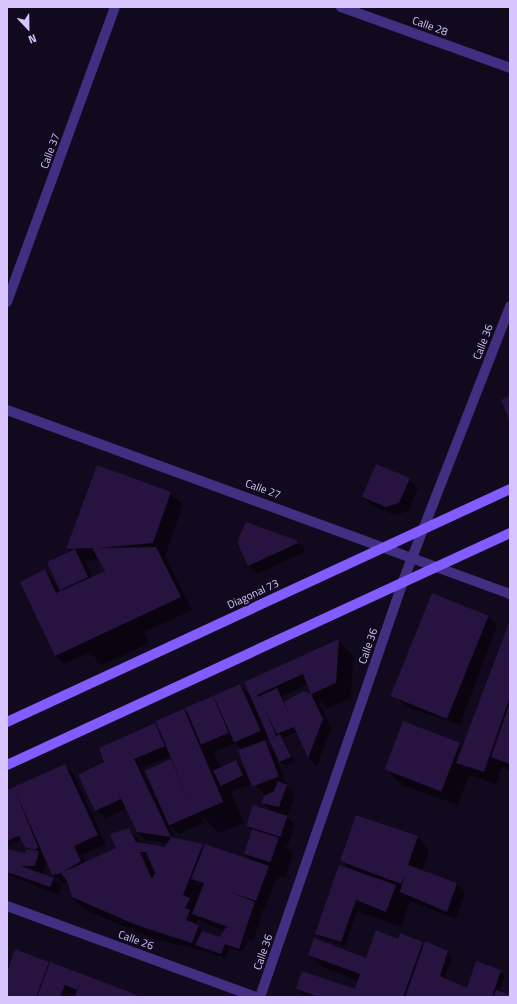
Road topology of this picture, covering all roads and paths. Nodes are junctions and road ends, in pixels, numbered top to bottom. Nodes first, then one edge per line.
1 (115, 7) edge
2 (342, 7) edge
3 (510, 68) edge
4 (7, 302) edge
5 (510, 306) edge
6 (7, 410) edge
7 (510, 488) edge
8 (425, 528) junction
9 (510, 533) edge
10 (384, 547) junction
11 (412, 558) junction
12 (435, 566) junction
13 (403, 581) junction
14 (510, 594) edge
15 (7, 722) edge
16 (7, 765) edge
17 (7, 906) edge
18 (256, 997) edge
19 (260, 997) edge

1 - 4 street, Calle 37
2 - 3 street, Calle 28
5 - 8 street, Calle 36
6 - 10 street, Calle 27
7 - 8 main road, Diagonal 73
8 - 10 main road, Diagonal 73
8 - 11 street, Calle 36
9 - 12 main road
10 - 11 street, Calle 27
10 - 15 main road, Diagonal 73
11 - 12 street, Calle 27
11 - 13 street, Calle 36
12 - 13 main road
12 - 14 street, Calle 27
13 - 16 main road
13 - 19 street, Calle 36
17 - 18 street, Calle 26

